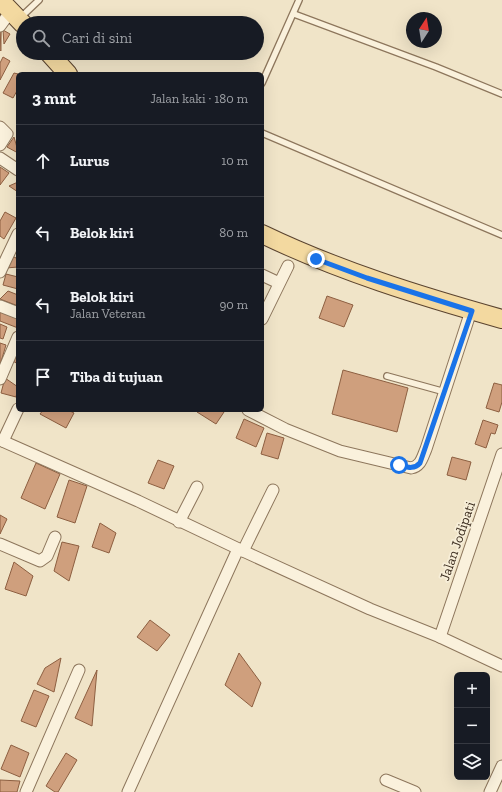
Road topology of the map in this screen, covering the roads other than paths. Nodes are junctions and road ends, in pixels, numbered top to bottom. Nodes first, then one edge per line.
1 (39, 0) edge
2 (299, 0) edge
3 (13, 14) edge
4 (294, 14) junction
5 (0, 26) edge
6 (55, 60) edge
7 (66, 72) edge
8 (264, 80) edge
9 (502, 94) edge
10 (0, 127) edge
11 (264, 134) edge
12 (0, 145) edge
13 (0, 158) edge
14 (16, 169) edge
15 (264, 235) edge
16 (502, 235) edge
17 (16, 238) edge
18 (288, 266) dead end
19 (0, 272) edge
20 (264, 276) edge
21 (279, 283) junction
22 (0, 306) edge
23 (472, 311) junction
24 (16, 313) edge
25 (264, 315) edge
26 (502, 320) edge
27 (16, 342) edge
28 (386, 376) dead end
29 (0, 379) edge
30 (444, 392) junction
31 (16, 412) edge
32 (252, 412) edge
33 (2, 441) edge
34 (502, 454) edge
35 (197, 487) dead end
36 (273, 490) dead end
37 (179, 522) junction
38 (55, 537) dead end
39 (0, 544) edge
40 (240, 550) junction
41 (440, 637) junction
42 (502, 666) edge
43 (79, 670) dead end
44 (502, 766) edge
45 (386, 780) dead end
46 (26, 792) edge
47 (128, 792) edge
48 (415, 792) edge
49 (490, 792) edge

1 - 3 lane
2 - 4 lane
3 - 5 street
4 - 8 lane
4 - 9 lane
6 - 7 main road
10 - 12 street
11 - 16 lane
13 - 14 street
15 - 23 main road
17 - 19 street
18 - 21 street
20 - 21 street
21 - 25 street
22 - 24 street
23 - 26 main road
23 - 30 street
27 - 29 street
28 - 30 lane
30 - 32 street
31 - 33 street
33 - 37 street
34 - 41 street, Jalan Jodipati
35 - 37 street
36 - 40 street
37 - 40 street
38 - 39 street
40 - 41 street
40 - 47 street
41 - 42 street
43 - 46 street
44 - 49 street
45 - 48 street

